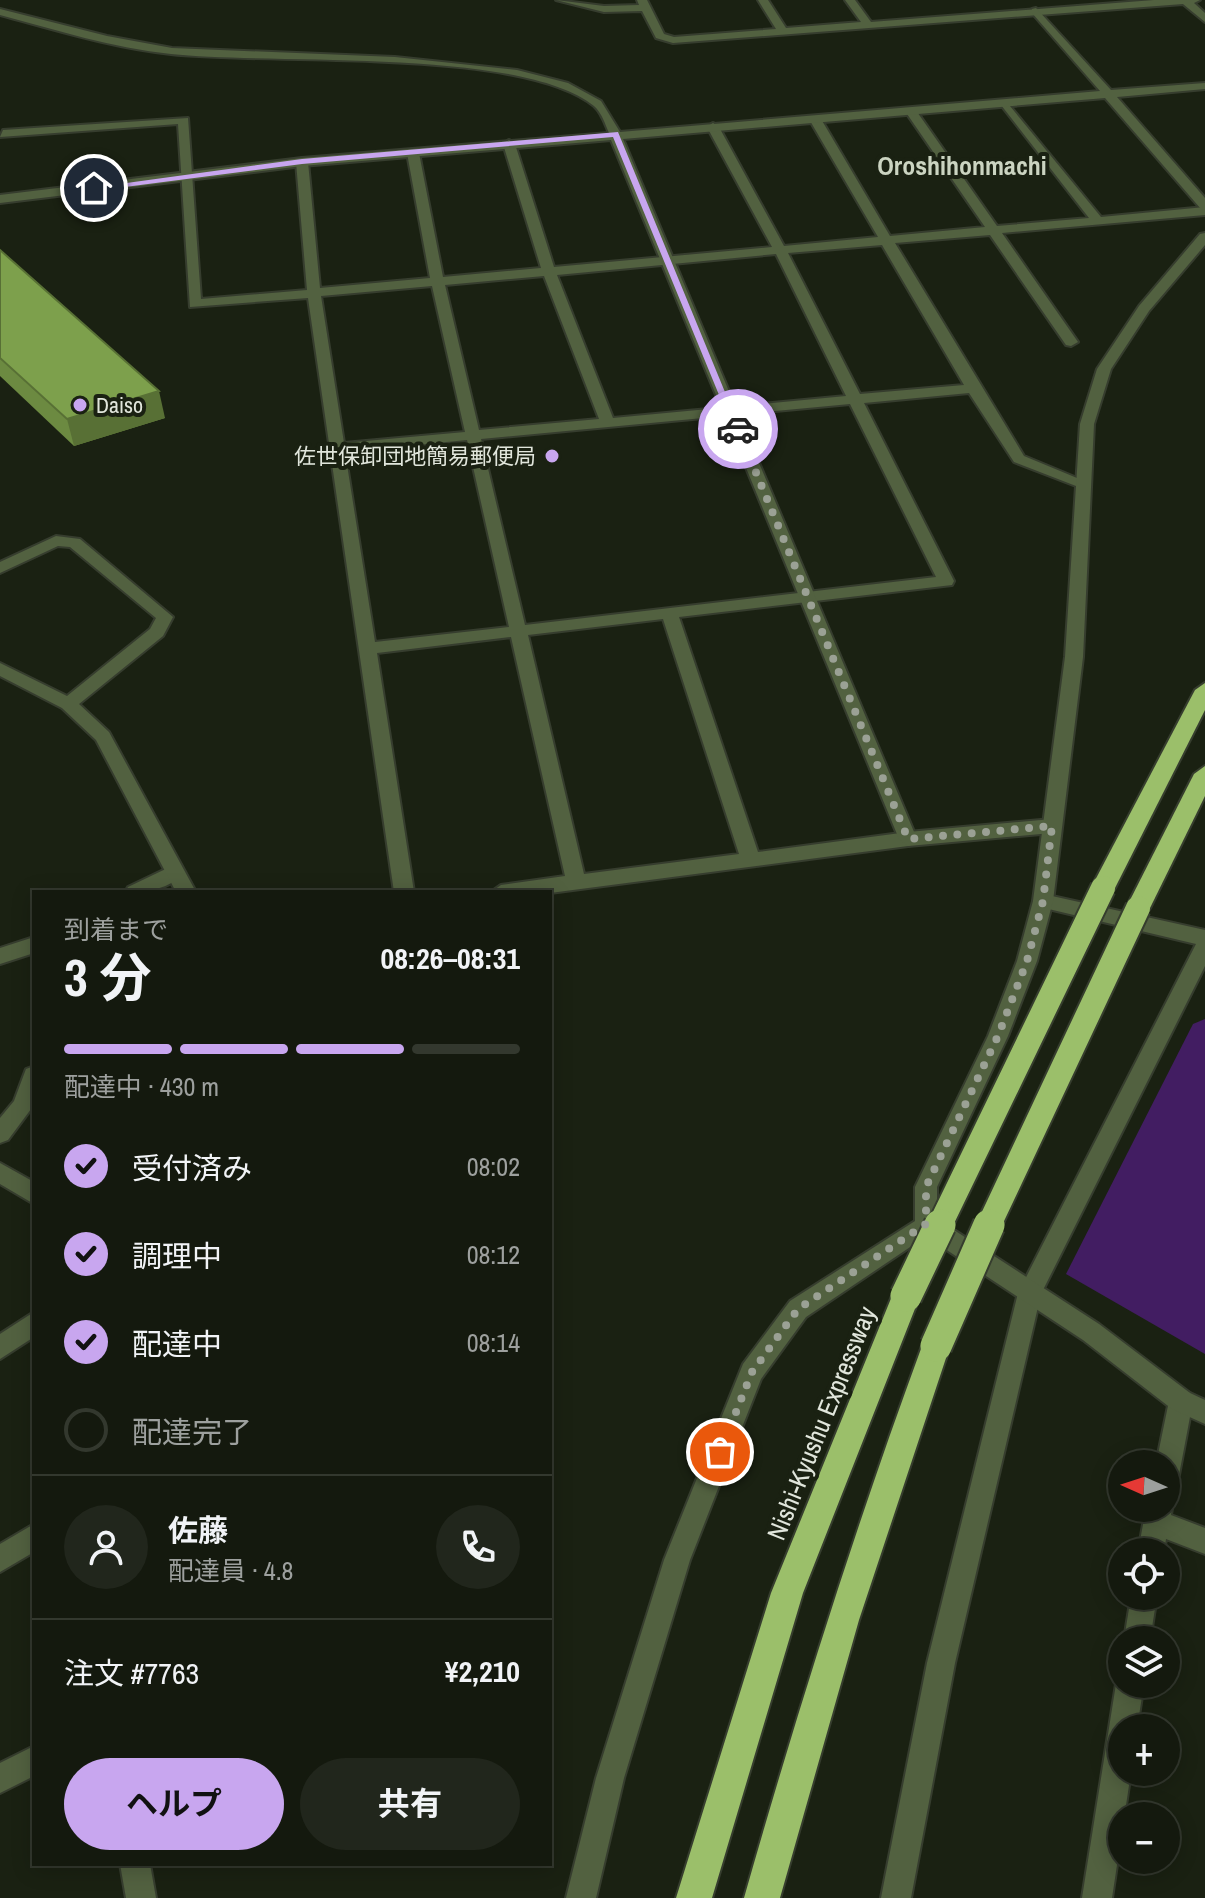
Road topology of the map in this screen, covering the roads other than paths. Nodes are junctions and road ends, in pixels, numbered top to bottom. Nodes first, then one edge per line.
1 (561, 0) edge
2 (763, 0) edge
3 (850, 0) edge
4 (1026, 0) edge
5 (1185, 0) edge
6 (1195, 0) edge
7 (1110, 3) edge
8 (644, 4) edge
9 (1036, 11) junction
10 (0, 12) edge
11 (1205, 19) edge
12 (867, 24) junction
13 (783, 31) junction
14 (1205, 86) edge
15 (1108, 94) junction
16 (1005, 103) junction
17 (911, 111) junction
18 (815, 119) junction
19 (713, 127) junction
20 (3, 134) dead end
21 (615, 134) junction
22 (509, 144) junction
23 (413, 153) junction
24 (302, 162) junction
25 (189, 178) junction
26 (0, 199) edge
27 (1205, 208) edge
28 (1098, 221) junction
29 (995, 231) junction
30 (1205, 237) edge
31 (888, 241) junction
32 (781, 252) junction
33 (666, 262) junction
34 (549, 272) junction
35 (438, 283) junction
36 (314, 294) junction
37 (1071, 342) dead end
38 (973, 388) junction
39 (851, 398) junction
40 (730, 410) junction
41 (608, 423) junction
42 (475, 435) junction
43 (338, 448) junction
44 (1081, 483) junction
45 (0, 568) edge
46 (807, 598) junction
47 (670, 614) junction
48 (517, 633) junction
49 (365, 649) junction
50 (0, 669) edge
51 (1205, 690) edge
52 (68, 704) junction
53 (1205, 774) edge
54 (1052, 826) junction
55 (908, 839) junction
56 (751, 860) junction
57 (174, 872) junction
58 (576, 881) junction
59 (139, 890) edge
60 (185, 890) edge
61 (404, 890) edge
62 (515, 890) edge
63 (1043, 901) junction
64 (1205, 938) edge
65 (32, 946) edge
66 (1205, 946) edge
67 (0, 956) edge
68 (32, 1080) edge
69 (0, 1134) edge
70 (0, 1172) edge
71 (32, 1193) edge
72 (926, 1224) junction
73 (1030, 1293) junction
74 (32, 1324) edge
75 (0, 1348) edge
76 (1181, 1401) junction
77 (1205, 1412) edge
78 (1171, 1450) edge
79 (1171, 1522) edge
80 (32, 1538) edge
81 (1205, 1541) edge
82 (0, 1559) edge
83 (32, 1761) edge
84 (0, 1779) edge
85 (1114, 1786) edge
86 (135, 1866) edge
87 (141, 1898) edge
88 (581, 1898) edge
89 (694, 1898) edge
90 (762, 1898) edge
91 (896, 1898) edge
92 (1097, 1898) edge

1 - 8 street
2 - 13 street
3 - 12 street
4 - 9 street
5 - 6 street
5 - 7 street
5 - 11 street
7 - 9 street
8 - 13 street
9 - 12 street
9 - 15 street
10 - 21 street
12 - 13 street
14 - 15 street
15 - 16 street
15 - 27 street
16 - 17 street
16 - 28 street
17 - 18 street
17 - 29 street
18 - 19 street
18 - 31 street
19 - 21 street
19 - 32 street
20 - 25 street
21 - 22 street
21 - 33 street
22 - 23 street
22 - 34 street
23 - 24 street
23 - 35 street
24 - 25 street
24 - 36 street
25 - 26 street
25 - 36 street
27 - 28 street
28 - 29 street
29 - 31 street
29 - 37 street
30 - 44 street
31 - 32 street
31 - 38 street
32 - 33 street
32 - 39 street
33 - 34 street
33 - 40 street
34 - 35 street
34 - 41 street
35 - 36 street
35 - 42 street
36 - 43 street
38 - 39 street
38 - 44 street
39 - 40 street
39 - 46 street
40 - 41 street
40 - 46 street
41 - 42 street
42 - 43 street
42 - 48 street
43 - 49 street
44 - 54 street
45 - 52 street
46 - 47 street
46 - 55 street
47 - 48 street
47 - 56 street
48 - 49 street
48 - 58 street
49 - 61 street
50 - 52 street
51 - 89 highway, Nishi-Kyushu Expressway, bridge
52 - 57 street
53 - 90 highway, bridge
54 - 55 street
54 - 63 street
55 - 56 street
56 - 58 street
57 - 59 street
57 - 60 street
58 - 62 street
63 - 64 street
63 - 72 street
65 - 67 street
66 - 73 street
68 - 69 street
70 - 71 street
72 - 73 street
72 - 88 street
73 - 76 street
73 - 91 street
74 - 75 street
76 - 77 street
76 - 78 street
79 - 81 street
80 - 82 street
83 - 84 street
85 - 92 street
86 - 87 street

